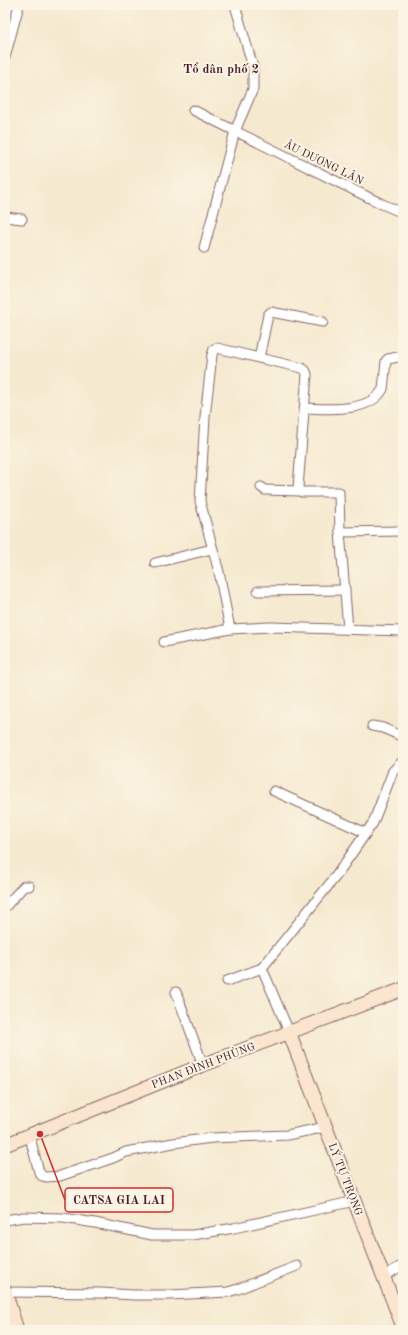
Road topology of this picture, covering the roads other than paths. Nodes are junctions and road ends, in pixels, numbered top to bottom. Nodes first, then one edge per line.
1 (18, 5) edge
2 (235, 5) edge
3 (5, 58) edge
4 (193, 110) dead end
5 (235, 131) junction
6 (403, 213) edge
7 (5, 217) edge
8 (22, 219) dead end
9 (204, 248) dead end
10 (323, 322) dead end
11 (403, 356) edge
12 (260, 358) junction
13 (305, 408) junction
14 (260, 487) dead end
15 (300, 491) junction
16 (403, 531) edge
17 (340, 532) junction
18 (212, 549) junction
19 (155, 563) dead end
20 (345, 590) junction
21 (258, 591) dead end
22 (230, 629) junction
23 (348, 629) junction
24 (403, 631) edge
25 (164, 642) dead end
26 (372, 726) dead end
27 (403, 737) edge
28 (403, 761) edge
29 (274, 792) dead end
30 (366, 833) junction
31 (29, 886) dead end
32 (5, 907) edge
33 (262, 968) junction
34 (227, 981) dead end
35 (403, 989) edge
36 (176, 992) dead end
37 (289, 1032) junction
38 (203, 1065) junction
39 (326, 1127) junction
40 (29, 1134) junction
41 (5, 1145) edge
42 (355, 1201) junction
43 (5, 1220) edge
44 (403, 1265) edge
45 (297, 1266) dead end
46 (384, 1276) junction
47 (5, 1292) edge
48 (403, 1326) edge
49 (17, 1330) edge

1 - 3 street
2 - 5 street
4 - 5 street, ÂU DƯƠNG LÂN
5 - 6 street, ÂU DƯƠNG LÂN
5 - 9 street
7 - 8 street
10 - 12 street
11 - 13 street
12 - 13 street
12 - 18 street
13 - 15 street
14 - 15 street
15 - 17 street
16 - 17 street
17 - 20 street
18 - 19 street
18 - 22 street
20 - 21 street
20 - 23 street
22 - 23 street
22 - 25 street
23 - 24 street
26 - 27 street
28 - 30 street
29 - 30 street
30 - 33 street
31 - 32 street
33 - 34 street
33 - 37 street
35 - 37 street, PHAN ĐÌNH PHÙNG
36 - 38 street
37 - 38 street, PHAN ĐÌNH PHÙNG
37 - 39 street, LÝ TỰ TRỌNG
38 - 40 street, PHAN ĐÌNH PHÙNG
39 - 40 street
39 - 42 street, LÝ TỰ TRỌNG
40 - 41 street, PHAN ĐÌNH PHÙNG
42 - 43 street
42 - 46 street, LÝ TỰ TRỌNG
44 - 46 street
45 - 47 street
46 - 48 street, LÝ TỰ TRỌNG
47 - 49 street

